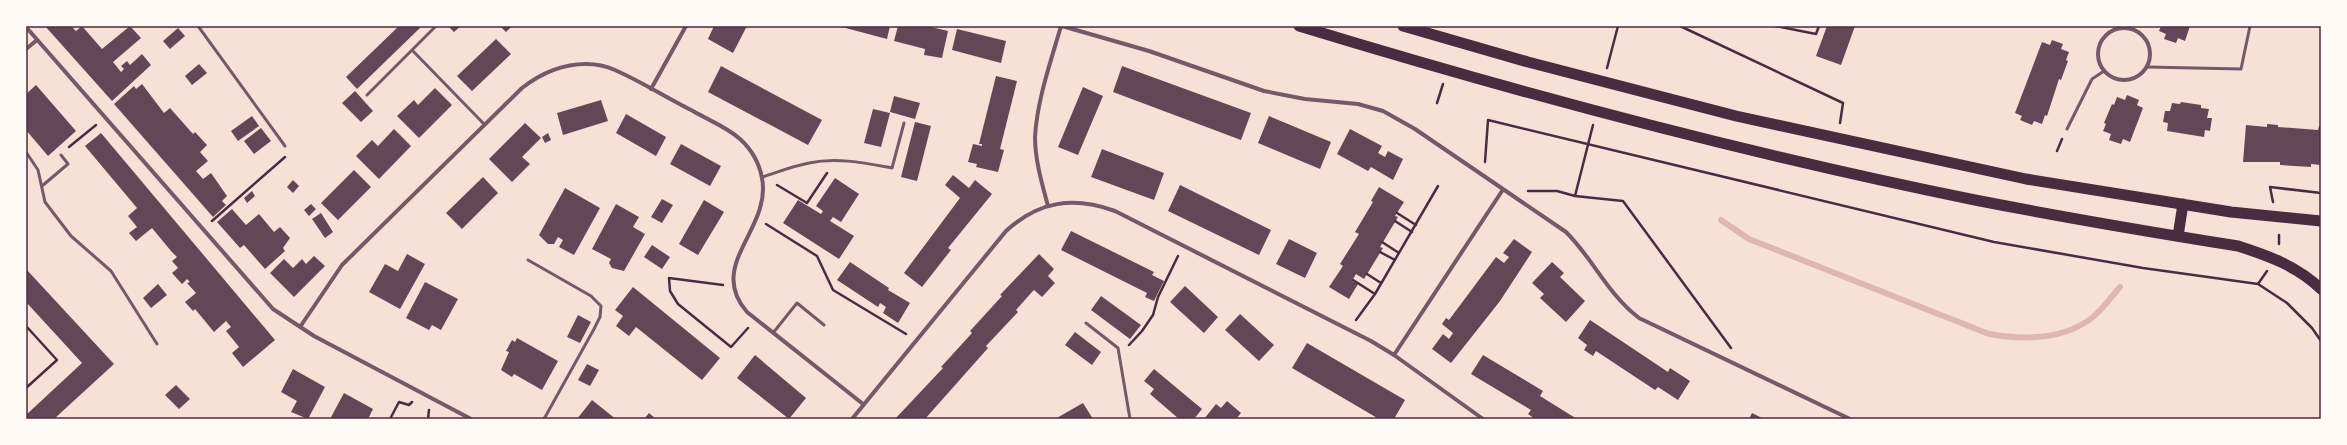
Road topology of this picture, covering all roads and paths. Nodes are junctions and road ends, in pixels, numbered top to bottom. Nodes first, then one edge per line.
1 (198, 26) edge
2 (436, 26) edge
3 (686, 26) edge
4 (1062, 26) edge
5 (1299, 26) edge
6 (1403, 26) edge
7 (1680, 26) edge
8 (1775, 26) edge
9 (1819, 26) edge
10 (2250, 26) edge
11 (26, 27) edge
12 (2130, 27) edge
13 (37, 40) junction
14 (26, 49) edge
15 (412, 50) junction
16 (2148, 67) junction
17 (2104, 71) junction
18 (651, 89) junction
19 (367, 95) dead end
20 (105, 119) junction
21 (904, 123) dead end
22 (484, 124) junction
23 (2067, 129) dead end
24 (1838, 138) junction
25 (285, 146) joint
26 (26, 152) edge
27 (61, 155) joint
28 (835, 161) junction
29 (762, 177) junction
30 (1484, 177) junction
31 (42, 186) junction
32 (1438, 186) dead end
33 (1502, 191) junction
34 (2321, 193) edge
35 (2273, 202) dead end
36 (2183, 204) junction
37 (1048, 206) junction
38 (1398, 213) dead end
39 (758, 218) junction
40 (1395, 221) dead end
41 (2321, 221) edge
42 (1416, 225) junction
43 (203, 229) junction
44 (1412, 232) junction
45 (2279, 235) dead end
46 (2178, 236) junction
47 (1382, 242) dead end
48 (2278, 248) dead end
49 (1380, 252) dead end
50 (1399, 253) junction
51 (528, 260) dead end
52 (1177, 260) dead end
53 (1395, 260) junction
54 (2269, 269) dead end
55 (1366, 274) dead end
56 (1353, 280) dead end
57 (1382, 283) junction
58 (2258, 284) junction
59 (733, 286) junction
60 (2321, 289) edge
61 (1375, 294) junction
62 (756, 318) junction
63 (1356, 321) dead end
64 (1086, 323) dead end
65 (824, 325) dead end
66 (26, 326) edge
67 (300, 327) junction
68 (773, 332) junction
69 (916, 342) junction
70 (2321, 342) edge
71 (156, 344) dead end
72 (1118, 348) junction
73 (1394, 355) junction
74 (1730, 363) junction
75 (26, 388) edge
76 (863, 404) junction
77 (409, 405) dead end
78 (390, 419) edge
79 (471, 419) edge
80 (544, 419) edge
81 (852, 419) edge
82 (1130, 419) edge
83 (1483, 419) edge
84 (1850, 419) edge

1 - 25 lane
2 - 15 lane
3 - 18 street
4 - 30 street
4 - 37 street
5 - 46 highway
6 - 24 highway
7 - 24 path
8 - 9 path
10 - 16 lane
11 - 13 street
12 - 16 street
12 - 17 street
13 - 14 street
13 - 20 street
15 - 19 lane
15 - 22 lane
16 - 17 street
17 - 23 lane
18 - 22 street
18 - 29 street
20 - 27 path
20 - 43 street
21 - 28 lane
22 - 67 street
24 - 36 highway
25 - 43 path
26 - 31 lane
27 - 31 lane
28 - 29 lane
28 - 29 path
29 - 39 street
30 - 33 street
30 - 58 path
31 - 71 lane
32 - 42 path
33 - 73 street
33 - 74 street
33 - 74 path
34 - 35 path
36 - 41 highway
36 - 46 highway
37 - 69 street
37 - 73 street
38 - 42 path
39 - 59 street
39 - 69 path
40 - 44 path
42 - 44 path
43 - 67 street
44 - 50 path
45 - 48 path
46 - 60 highway
47 - 50 path
49 - 53 path
50 - 53 path
51 - 80 lane
52 - 72 path
53 - 57 path
54 - 58 path
55 - 57 path
56 - 61 path
57 - 61 path
58 - 70 path
59 - 62 street
59 - 62 path
61 - 63 path
62 - 68 street
64 - 72 lane
65 - 68 lane
66 - 75 path
67 - 79 street
68 - 76 street
69 - 76 street
72 - 82 lane
73 - 83 street
74 - 84 street
76 - 81 street
77 - 78 path

